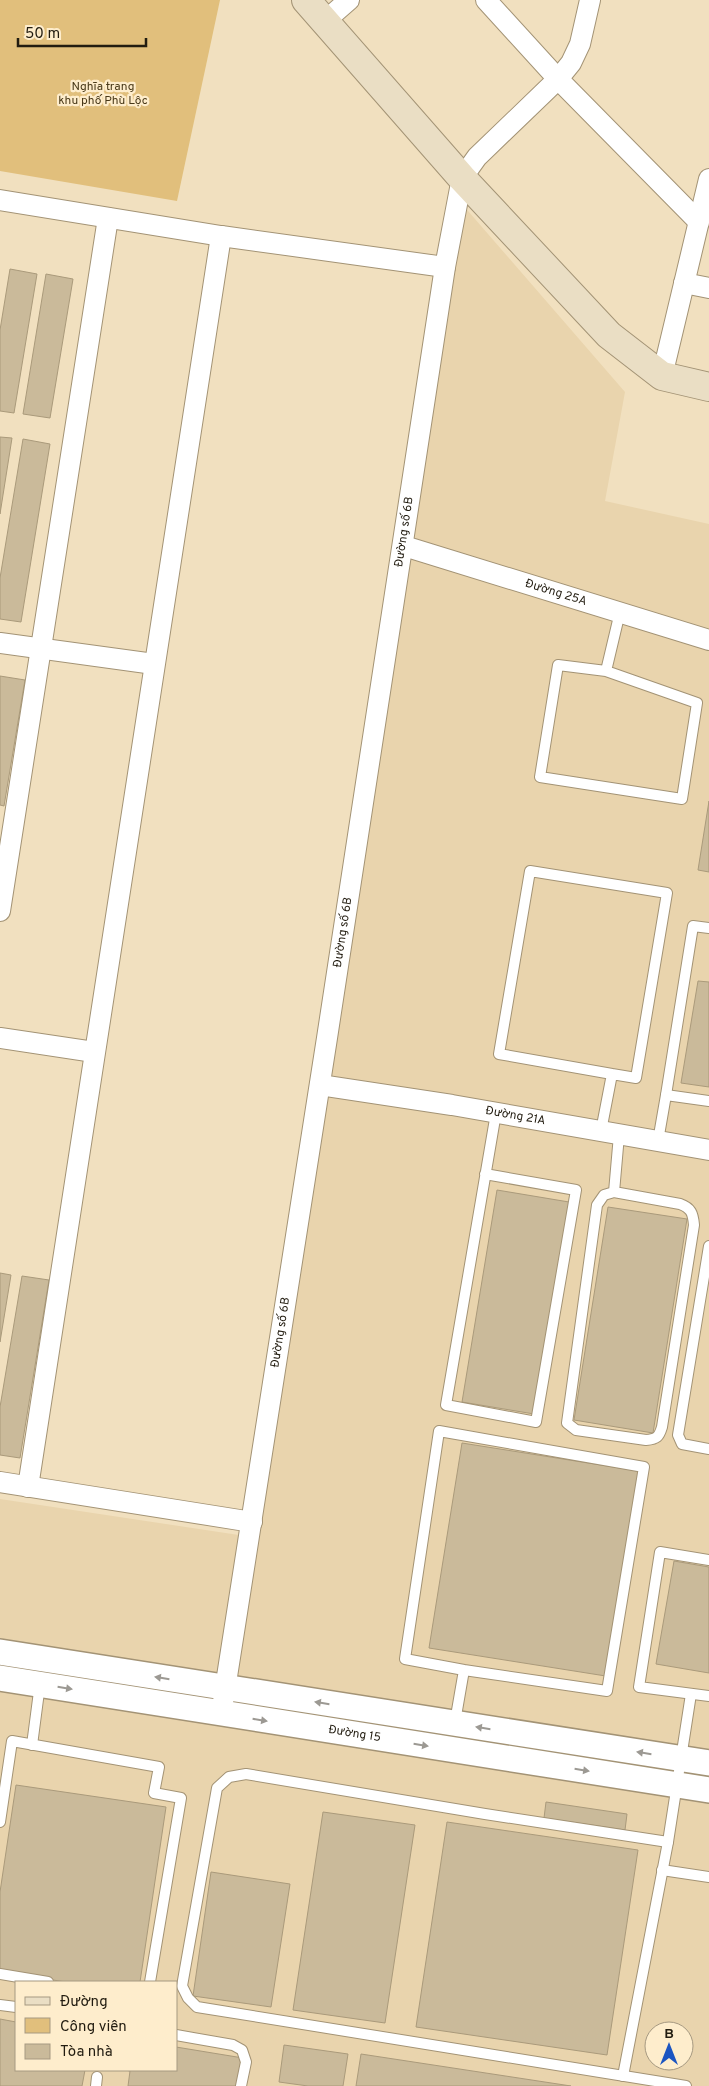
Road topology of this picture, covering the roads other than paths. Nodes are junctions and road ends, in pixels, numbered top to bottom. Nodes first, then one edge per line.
1 (306, 0) edge
2 (349, 0) edge
3 (486, 0) edge
4 (590, 0) edge
5 (326, 21) junction
6 (558, 79) junction
7 (462, 178) junction
8 (709, 179) edge
9 (0, 200) edge
10 (108, 218) junction
11 (699, 222) junction
12 (221, 236) junction
13 (445, 267) junction
14 (684, 283) junction
15 (709, 288) edge
16 (662, 376) junction
17 (709, 387) edge
18 (404, 546) junction
19 (620, 612) junction
20 (709, 640) edge
21 (0, 643) edge
22 (40, 649) junction
23 (154, 664) junction
24 (606, 671) junction
25 (0, 910) edge
26 (709, 928) edge
27 (0, 1038) edge
28 (94, 1052) junction
29 (612, 1074) junction
30 (320, 1085) junction
31 (666, 1095) junction
32 (709, 1102) edge
33 (496, 1112) junction
34 (610, 1133) junction
35 (658, 1141) junction
36 (709, 1150) edge
37 (485, 1174) junction
38 (614, 1192) junction
39 (709, 1246) edge
40 (709, 1449) edge
41 (0, 1482) edge
42 (28, 1487) junction
43 (252, 1522) junction
44 (709, 1560) edge
45 (0, 1652) edge
46 (464, 1670) junction
47 (0, 1678) edge
48 (40, 1684) junction
49 (225, 1688) junction
50 (691, 1694) junction
51 (709, 1696) edge
52 (221, 1714) junction
53 (455, 1723) junction
54 (32, 1745) junction
55 (680, 1759) junction
56 (709, 1763) edge
57 (676, 1785) junction
58 (709, 1790) edge
59 (0, 1822) edge
60 (668, 1842) junction
61 (662, 1870) junction
62 (709, 1877) edge
63 (0, 1974) edge
64 (42, 1981) edge
65 (150, 1981) edge
66 (0, 2005) edge
67 (15, 2008) edge
68 (178, 2035) edge
69 (623, 2076) junction
70 (241, 2086) edge
71 (686, 2086) edge

1 - 5 main road
2 - 5 street
3 - 6 street
4 - 6 street
5 - 7 main road
6 - 7 street
6 - 11 street
7 - 13 street, Đường số 6B
7 - 16 main road
8 - 11 street
9 - 10 street
10 - 12 street
10 - 22 street
11 - 14 street
12 - 13 street
12 - 23 street
13 - 18 street, Đường số 6B
14 - 15 street
14 - 16 street
16 - 17 main road
18 - 19 street, Đường 25A
18 - 30 street, Đường số 6B
19 - 20 street, Đường 25A
19 - 24 lane
21 - 22 street
22 - 23 street
22 - 25 street
23 - 28 street
24 - 24 lane
26 - 31 lane
27 - 28 street
28 - 42 street
29 - 29 lane
29 - 34 lane
30 - 33 street, Đường 21A
30 - 43 street, Đường số 6B
31 - 32 lane
31 - 35 lane
33 - 34 street, Đường 21A
33 - 37 lane
34 - 35 street, Đường 21A
34 - 38 lane
35 - 36 street, Đường 21A
37 - 37 lane
38 - 38 lane
39 - 40 lane
41 - 42 street
42 - 43 street
43 - 49 street, Đường số 6B
44 - 50 lane
49 -> 45 street, Đường 15
46 - 46 lane
46 - 53 lane
47 - 48 street, Đường 15
48 -> 52 street, Đường 15
48 - 54 lane
49 - 52 street, Đường số 6B
53 -> 49 street, Đường 15
50 - 51 lane
50 - 55 lane
52 -> 57 street, Đường 15
55 -> 53 street, Đường 15
54 - 59 lane
54 - 65 lane
55 - 56 street, Đường 15
55 - 57 lane
57 - 58 street, Đường 15
57 - 60 lane
60 - 61 lane
60 - 69 lane
61 - 62 lane
61 - 69 lane
63 - 64 lane
66 - 67 lane
68 - 70 lane
69 - 71 lane

